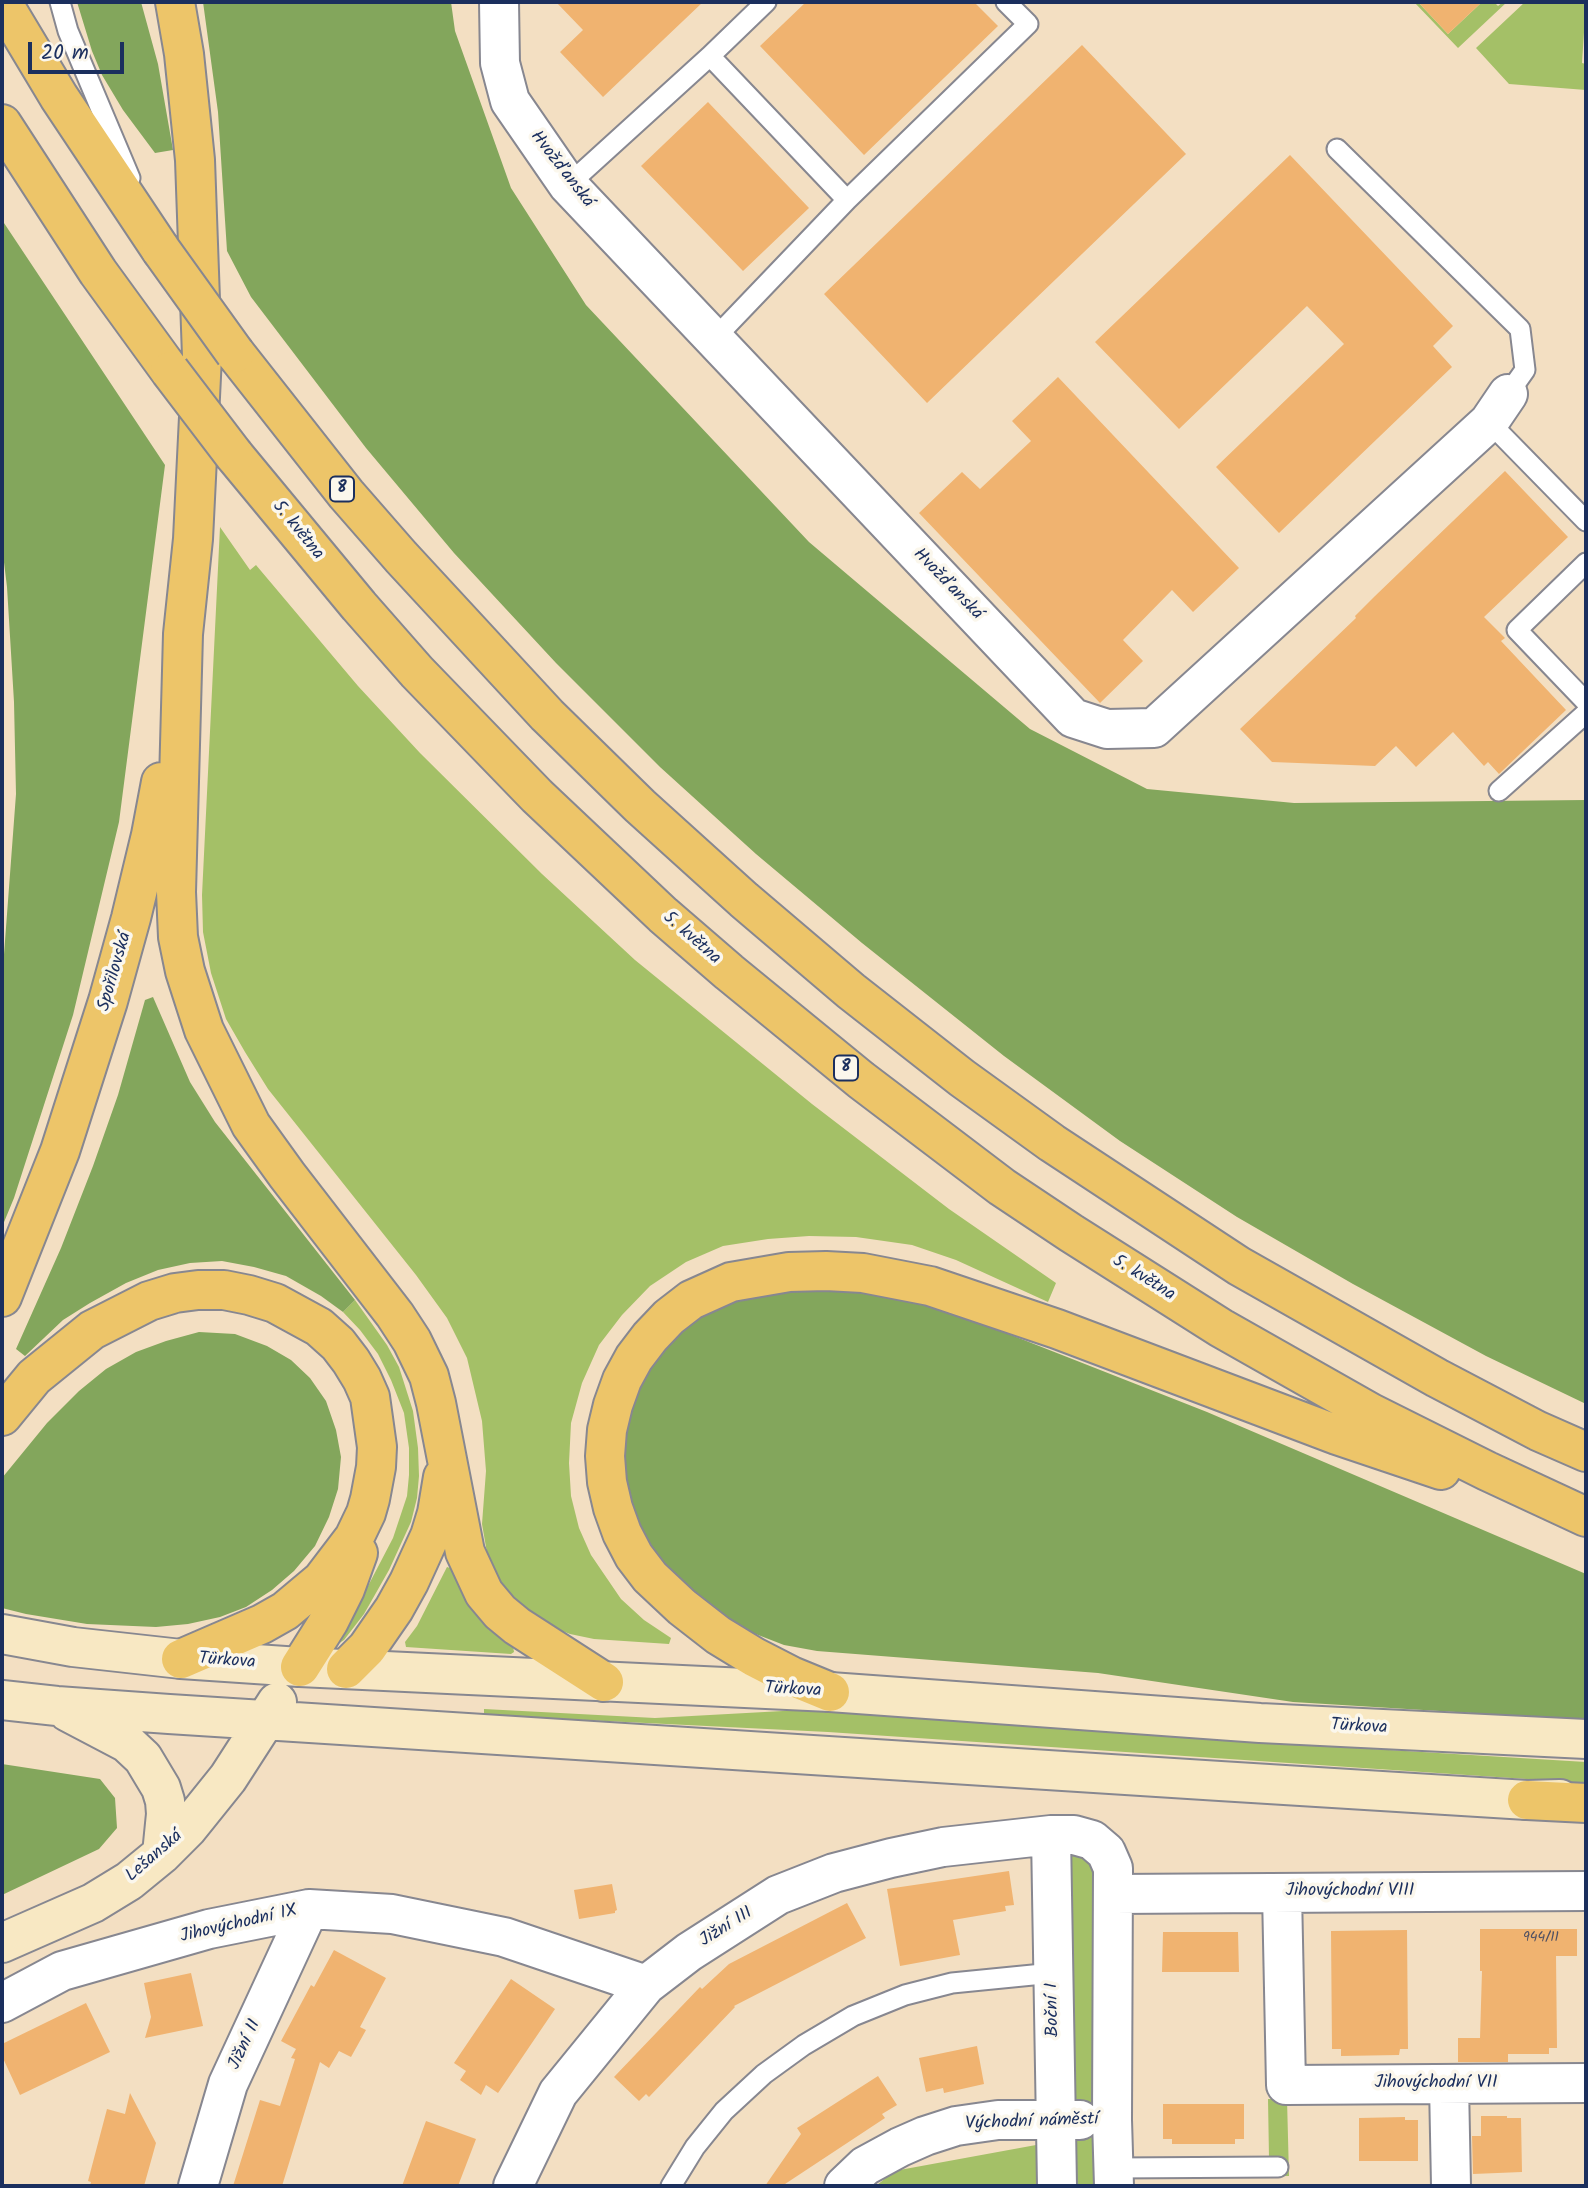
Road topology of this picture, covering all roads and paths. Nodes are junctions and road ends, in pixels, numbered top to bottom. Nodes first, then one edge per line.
1 (2, 2) edge
2 (60, 2) edge
3 (162, 2) edge
4 (175, 2) edge
5 (499, 2) edge
6 (766, 2) edge
7 (1006, 2) edge
8 (184, 54) junction
9 (710, 56) junction
10 (2, 124) edge
11 (1337, 149) dead end
12 (568, 185) junction
13 (847, 200) junction
14 (161, 250) junction
15 (713, 340) junction
16 (1499, 408) junction
17 (1586, 521) edge
18 (1586, 563) edge
19 (183, 634) junction
20 (1586, 702) edge
21 (1586, 713) edge
22 (1500, 791) dead end
23 (2, 1297) edge
24 (2, 1416) edge
25 (442, 1436) junction
26 (1586, 1452) edge
27 (370, 1499) junction
28 (1586, 1519) edge
29 (2, 1634) edge
30 (181, 1659) junction
31 (300, 1667) junction
32 (346, 1669) junction
33 (604, 1682) junction
34 (830, 1692) junction
35 (2, 1700) edge
36 (57, 1706) junction
37 (265, 1719) junction
38 (1586, 1739) edge
39 (1586, 1797) edge
40 (1527, 1800) junction
41 (1586, 1803) edge
42 (1051, 1835) junction
43 (162, 1854) junction
44 (1586, 1891) edge
45 (1282, 1893) junction
46 (1114, 1894) junction
47 (309, 1909) junction
48 (2, 1943) edge
49 (1053, 1973) junction
50 (646, 1985) junction
51 (2, 2003) edge
52 (1449, 2084) junction
53 (1586, 2084) edge
54 (1056, 2119) junction
55 (1112, 2120) junction
56 (1278, 2167) dead end
57 (1122, 2174) edge
58 (198, 2186) edge
59 (513, 2186) edge
60 (671, 2186) edge
61 (844, 2186) edge
62 (1057, 2186) edge
63 (1451, 2186) edge

1 - 14 highway, 8
2 - 14 lane
3 - 8 lane
4 - 8 highway
5 - 12 street, Hvožďanská
6 - 9 lane
7 - 13 lane
8 - 19 highway
9 - 12 lane
9 - 13 lane
10 - 28 highway, 5. května / 8, bridge
11 - 16 lane
12 - 15 street, Hvožďanská
13 - 15 lane
14 - 26 highway, 8, bridge
15 - 16 street, Hvožďanská
16 - 17 lane
18 - 20 lane
19 - 23 highway, Spořilovská
19 - 25 highway
21 - 22 lane
24 - 27 highway
25 - 32 highway
25 - 33 highway
27 - 30 highway
27 - 31 highway
28 - 34 highway
29 - 30 main road, Türkova
30 - 31 main road, Türkova
31 - 32 main road, Türkova
31 - 37 main road, Lešanská
32 - 33 main road, Türkova
32 - 37 main road
33 - 34 main road, Türkova
34 - 38 main road, Türkova
35 - 36 main road
36 - 37 main road
36 - 43 main road
37 - 40 main road
37 - 43 main road, Lešanská
39 - 40 main road
40 - 41 highway
42 - 46 street, Jižní III
42 - 49 street, Boční I
42 - 50 street, Jižní III
43 - 48 main road, Lešanská
44 - 45 street, Jihovýchodní VIII
45 - 46 street, Jihovýchodní VIII
45 - 52 street, Jihovýchodní VII
46 - 55 street
47 - 50 street, Jihovýchodní IX
47 - 51 street, Jihovýchodní IX
47 - 58 street, Jižní II
49 - 54 street, Boční I
49 - 60 lane
50 - 59 street, Jižní III
52 - 53 street, Jihovýchodní VII
52 - 63 street
54 - 55 street, Východní náměstí
54 - 61 street, Východní náměstí
54 - 62 street, Boční I
55 - 57 street
56 - 57 lane

